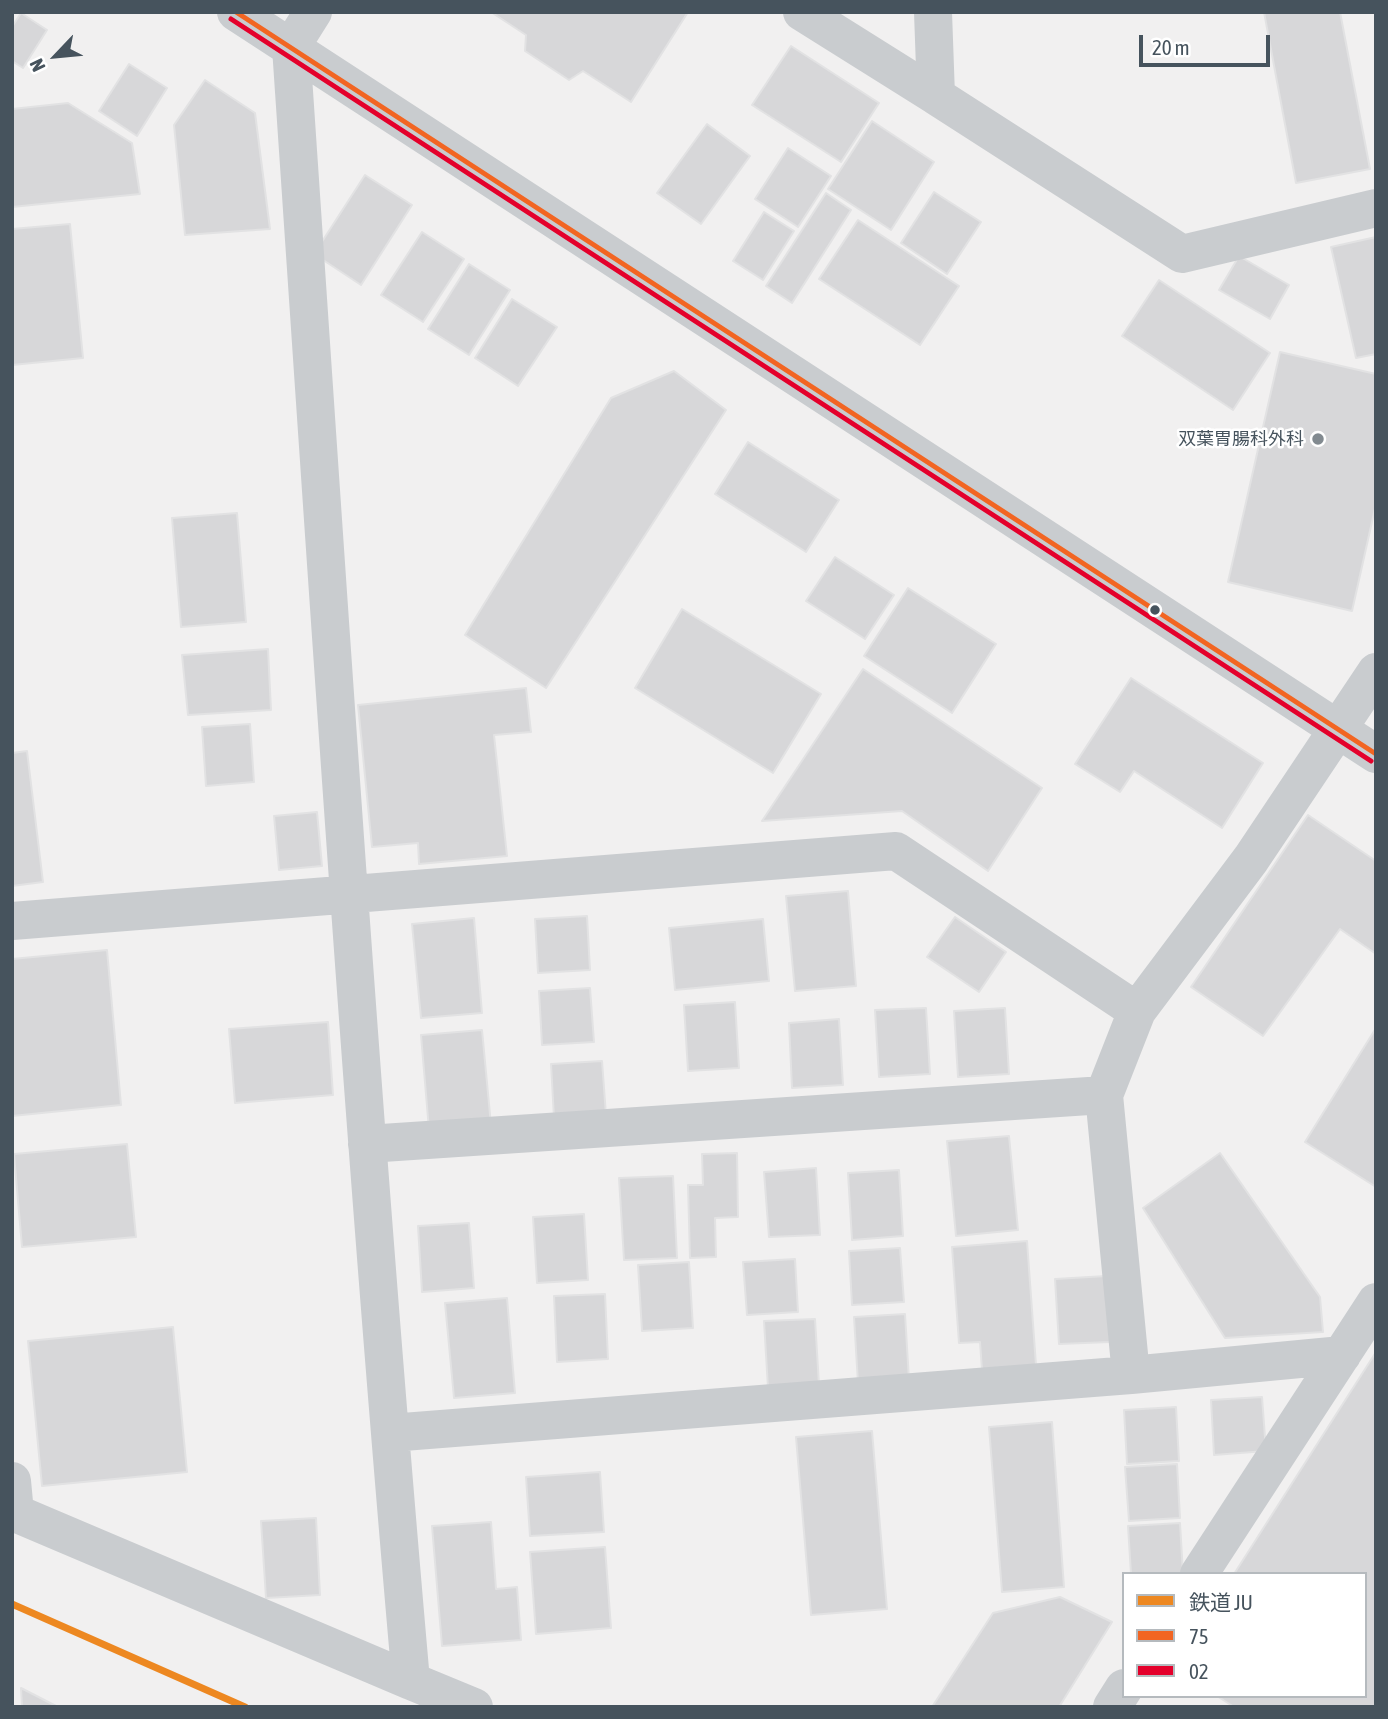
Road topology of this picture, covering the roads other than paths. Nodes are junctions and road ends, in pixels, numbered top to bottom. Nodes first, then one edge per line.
1 (236, 12) edge
2 (313, 12) edge
3 (802, 12) edge
4 (933, 12) edge
5 (291, 47) junction
6 (936, 96) junction
7 (1376, 208) edge
8 (1376, 671) edge
9 (1338, 729) junction
10 (1376, 754) edge
11 (348, 895) junction
12 (12, 921) edge
13 (1137, 1011) junction
14 (1104, 1095) junction
15 (367, 1144) junction
16 (1376, 1303) edge
17 (1342, 1355) junction
18 (1131, 1375) junction
19 (390, 1433) junction
20 (12, 1481) edge
21 (1200, 1572) edge
22 (411, 1681) junction
23 (1122, 1691) edge
24 (474, 1707) edge
25 (1112, 1707) edge

1 - 5 street
2 - 5 street
3 - 6 street
4 - 6 street
5 - 9 street
5 - 11 street
6 - 7 street
8 - 9 street
9 - 10 street
9 - 13 street
11 - 12 street
11 - 13 street
11 - 15 street
13 - 14 street
14 - 15 street
14 - 18 street
15 - 19 street
16 - 17 street
17 - 18 street
17 - 21 street
18 - 19 street
19 - 22 street
20 - 22 street
22 - 24 street
23 - 25 street

